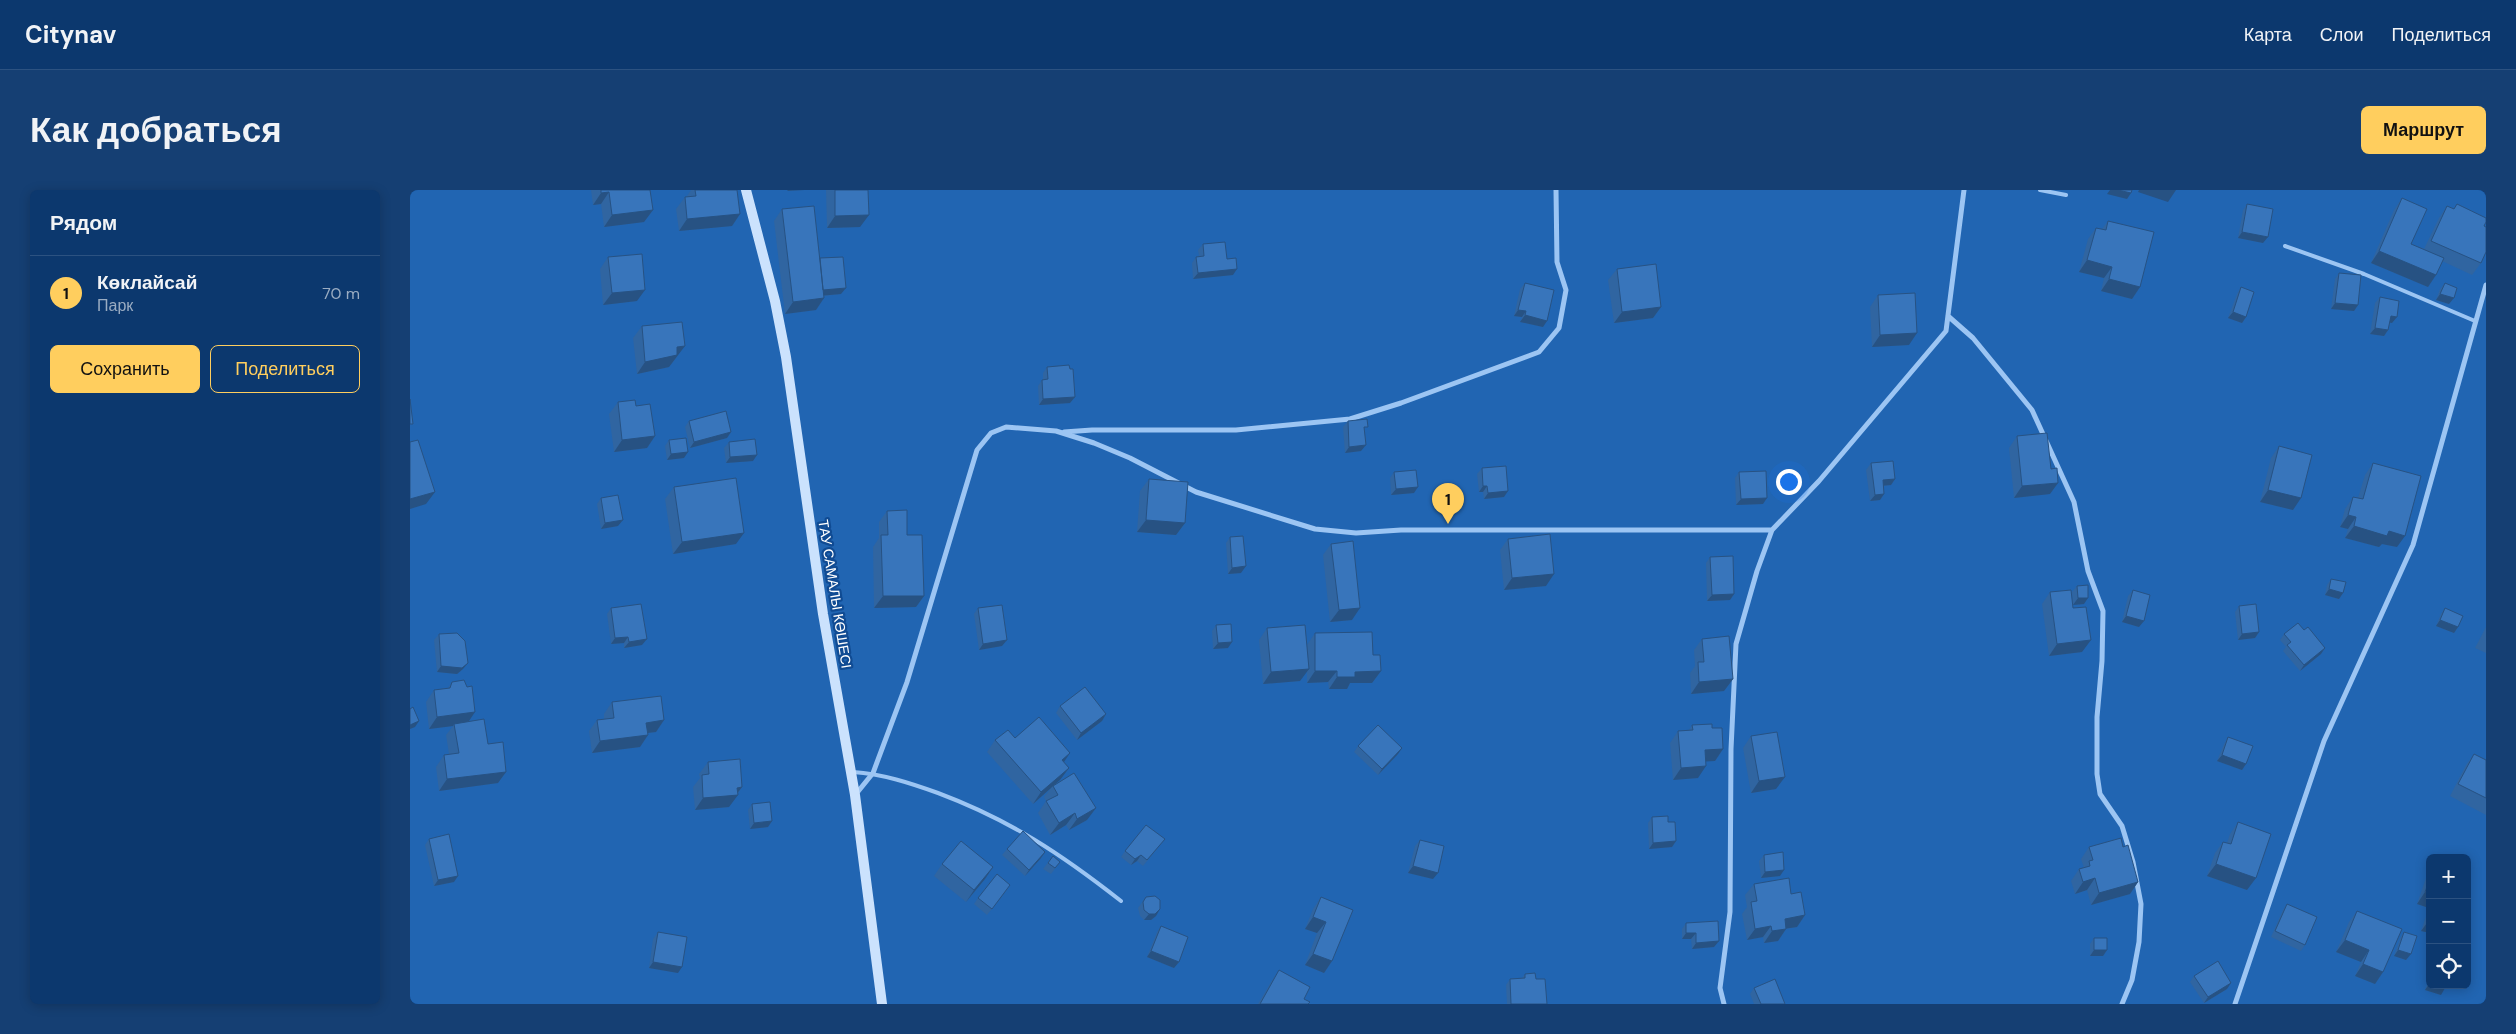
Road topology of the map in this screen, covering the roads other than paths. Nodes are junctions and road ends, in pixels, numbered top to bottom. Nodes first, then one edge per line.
1 (746, 190) edge
2 (1556, 190) edge
3 (1964, 190) edge
4 (2040, 190) edge
5 (2066, 195) dead end
6 (2285, 246) dead end
7 (2486, 285) edge
8 (1948, 316) junction
9 (2475, 322) junction
10 (1061, 433) junction
11 (1772, 530) junction
12 (851, 771) junction
13 (873, 773) junction
14 (855, 795) junction
15 (1121, 901) dead end
16 (882, 1004) edge
17 (1724, 1004) edge
18 (2122, 1004) edge
19 (2234, 1004) edge

1 - 12 street, ТАУ САМАЛЫ КӨШЕСІ
2 - 10 street
3 - 8 street
4 - 5 lane
6 - 9 lane
7 - 9 street
8 - 11 street
8 - 18 street
9 - 19 street
10 - 11 street
10 - 13 street
11 - 17 street
12 - 13 lane
12 - 14 street, ТАУ САМАЛЫ КӨШЕСІ
13 - 14 street
13 - 15 lane
14 - 16 street, ТАУ САМАЛЫ КӨШЕСІ

